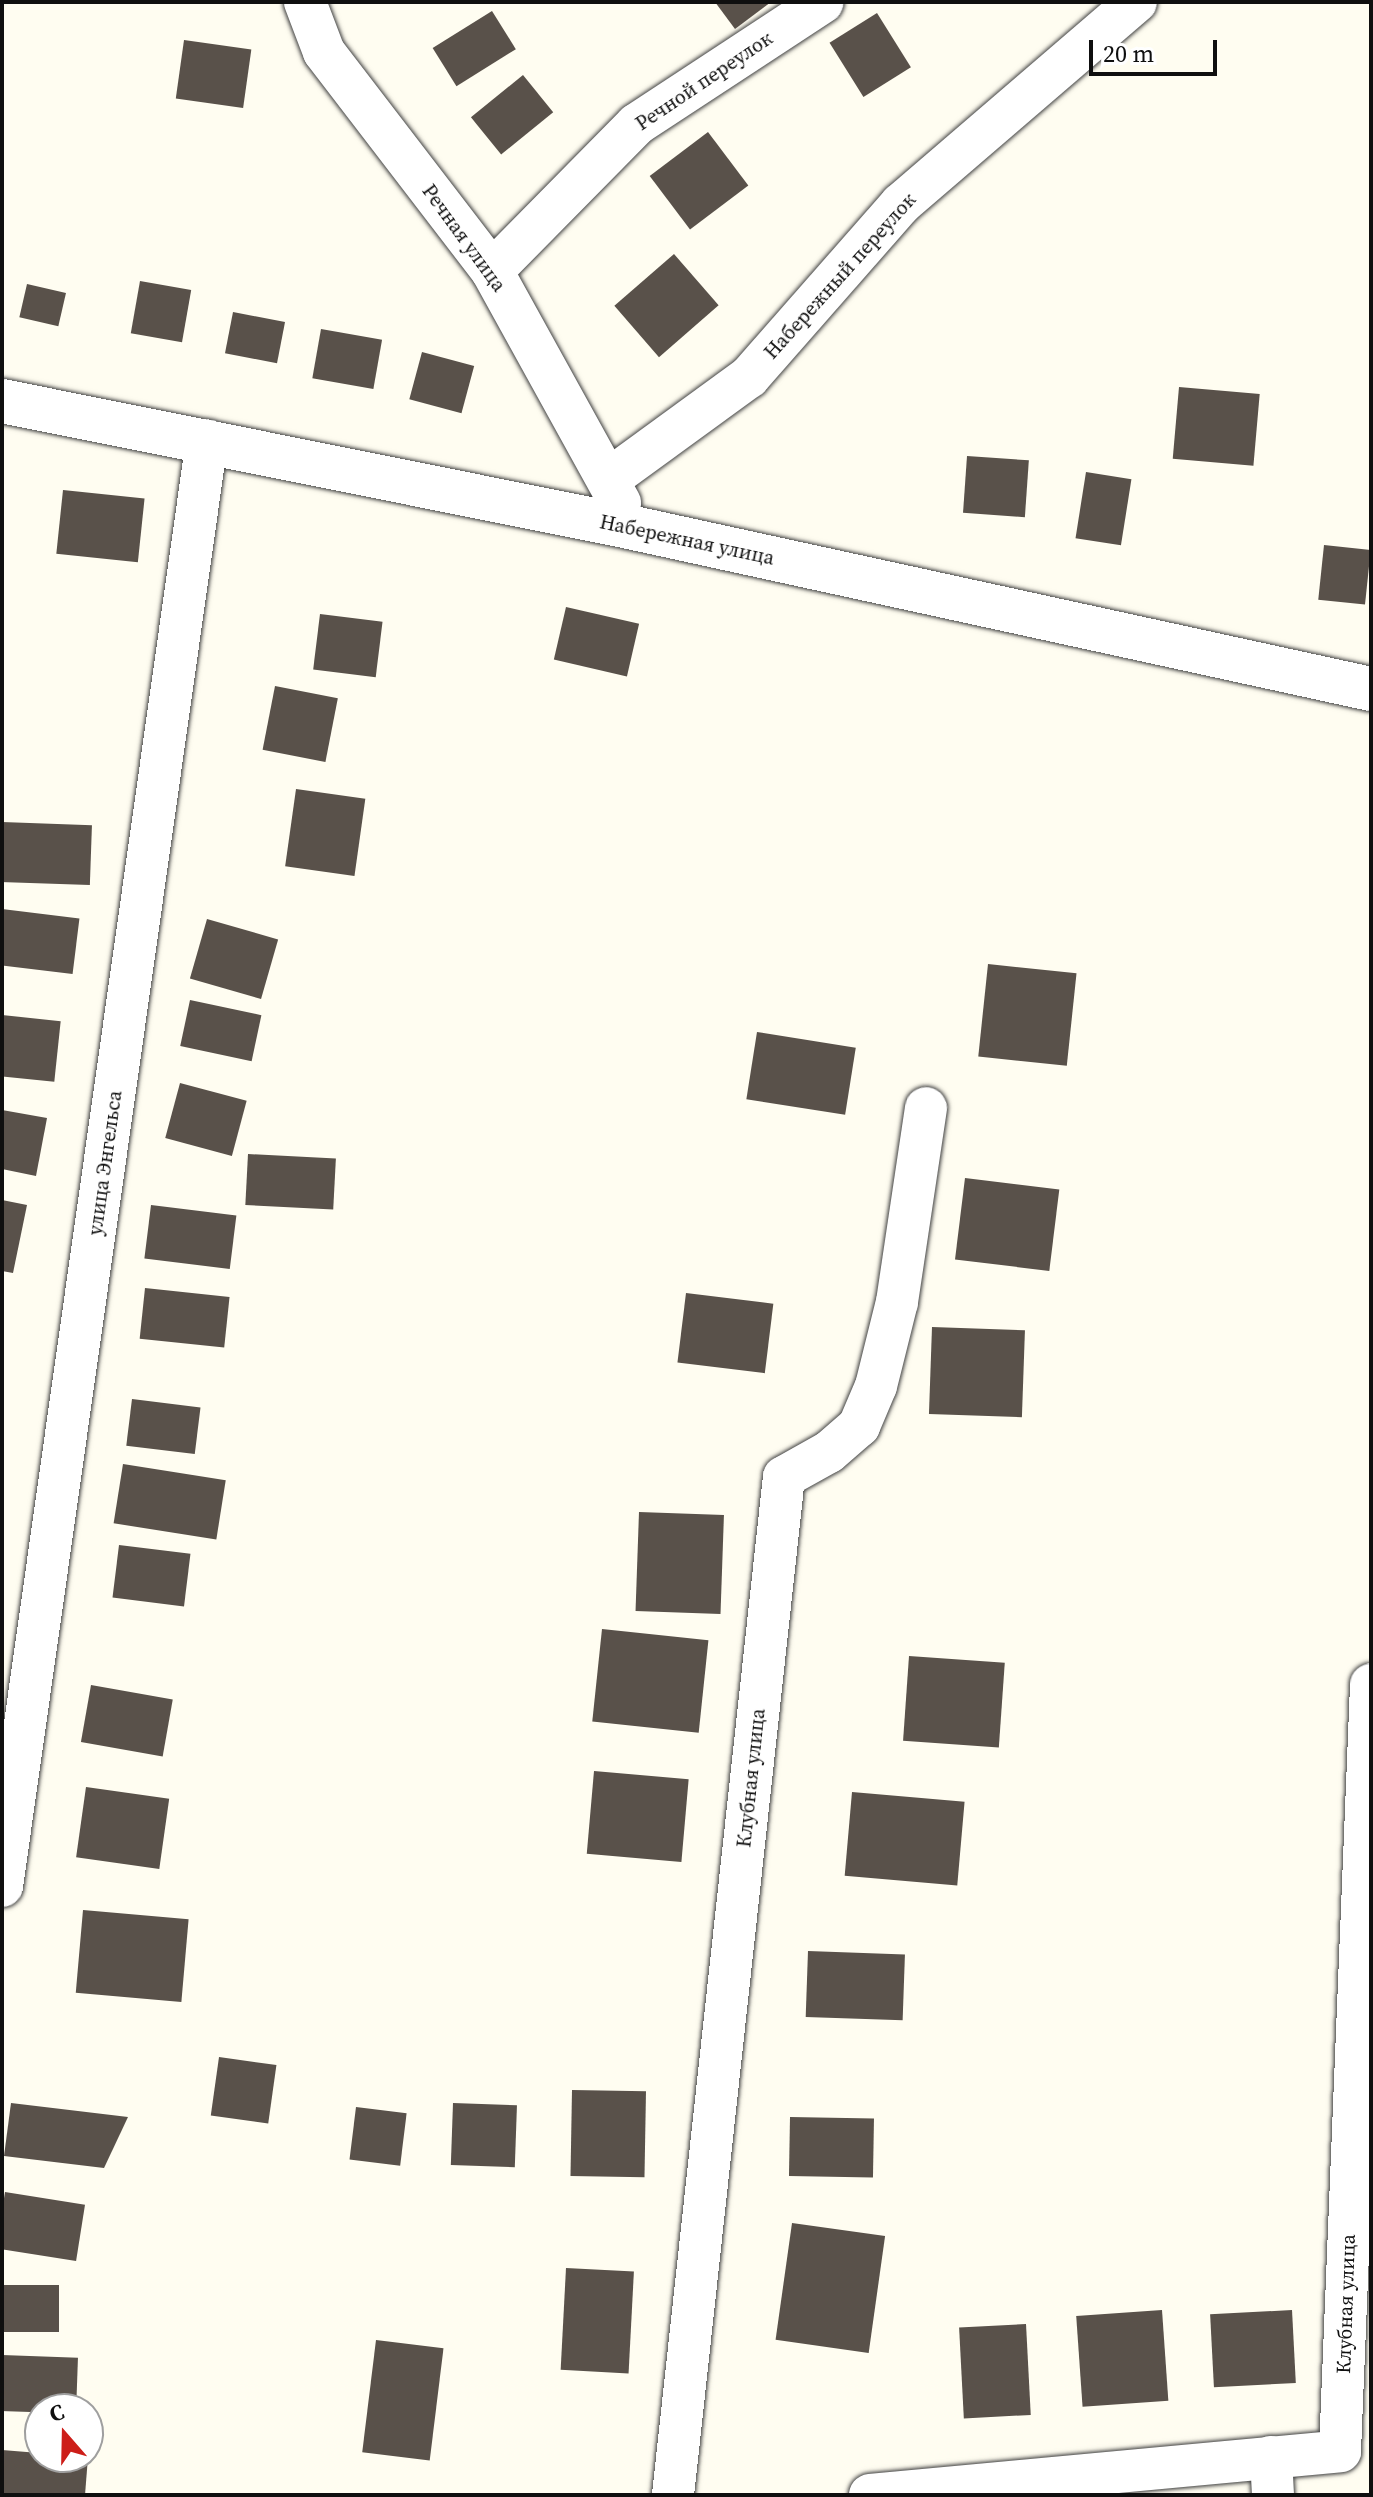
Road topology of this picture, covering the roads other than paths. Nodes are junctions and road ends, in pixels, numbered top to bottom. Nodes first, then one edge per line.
1 (305, 2) edge
2 (823, 2) edge
3 (1136, 2) edge
4 (492, 271) junction
5 (2, 401) edge
6 (207, 440) junction
7 (609, 479) junction
8 (629, 527) junction
9 (1371, 689) edge
10 (926, 1108) dead end
11 (1371, 1685) edge
12 (2, 1886) edge
13 (1272, 2476) edge
14 (673, 2495) edge
15 (870, 2495) edge

1 - 4 street, Речная улица
2 - 4 street, Речной переулок
3 - 7 street, Набережный переулок
4 - 7 street, Речная улица
5 - 6 street, Набережная улица
6 - 8 street, Набережная улица
6 - 12 street, улица Энгельса
7 - 8 street, Речная улица
8 - 9 street, Набережная улица
10 - 14 street, Клубная улица
11 - 13 street, Клубная улица
13 - 15 street, Клубная улица

